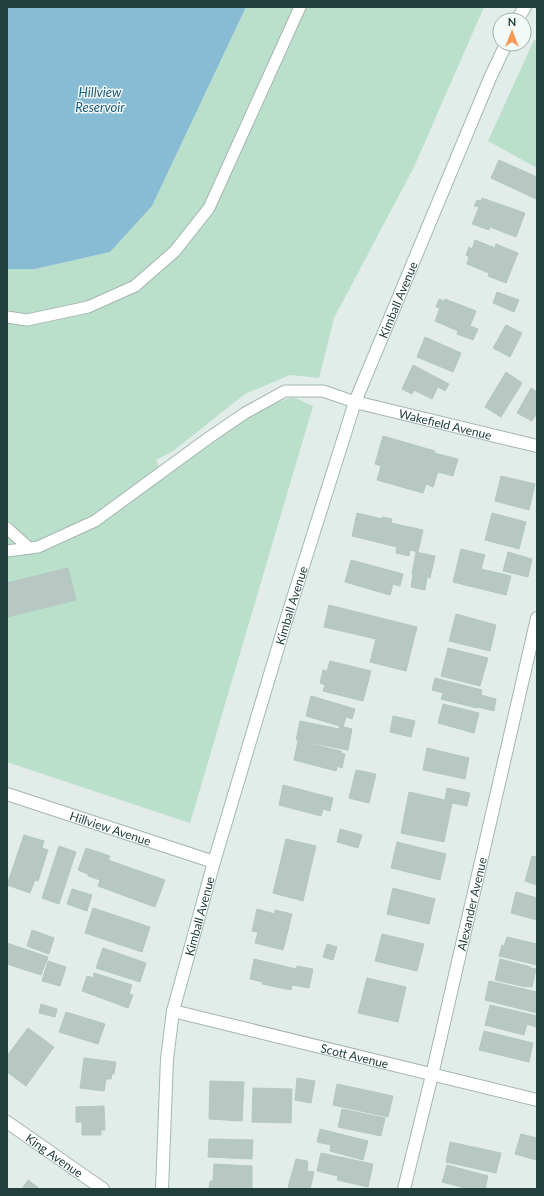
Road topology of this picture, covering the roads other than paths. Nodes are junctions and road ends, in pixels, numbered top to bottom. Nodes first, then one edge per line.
1 (300, 7) edge
2 (502, 52) edge
3 (7, 317) edge
4 (355, 402) junction
5 (537, 446) edge
6 (7, 528) edge
7 (29, 548) junction
8 (7, 551) edge
9 (537, 618) edge
10 (7, 794) edge
11 (214, 862) junction
12 (173, 1011) junction
13 (432, 1075) junction
14 (537, 1100) edge
15 (7, 1122) edge
16 (102, 1189) edge
17 (162, 1189) edge
18 (404, 1189) edge

1 - 3 lane
2 - 4 street, Kimball Avenue
4 - 5 street, Wakefield Avenue
4 - 7 lane
4 - 11 street, Kimball Avenue
6 - 7 lane
7 - 8 lane
9 - 13 street, Alexander Avenue
10 - 11 street, Hillview Avenue
11 - 12 street, Kimball Avenue
12 - 13 street, Scott Avenue
12 - 17 street, Kimball Avenue
13 - 14 street, Scott Avenue
13 - 18 street, Alexander Avenue
15 - 16 street, King Avenue

